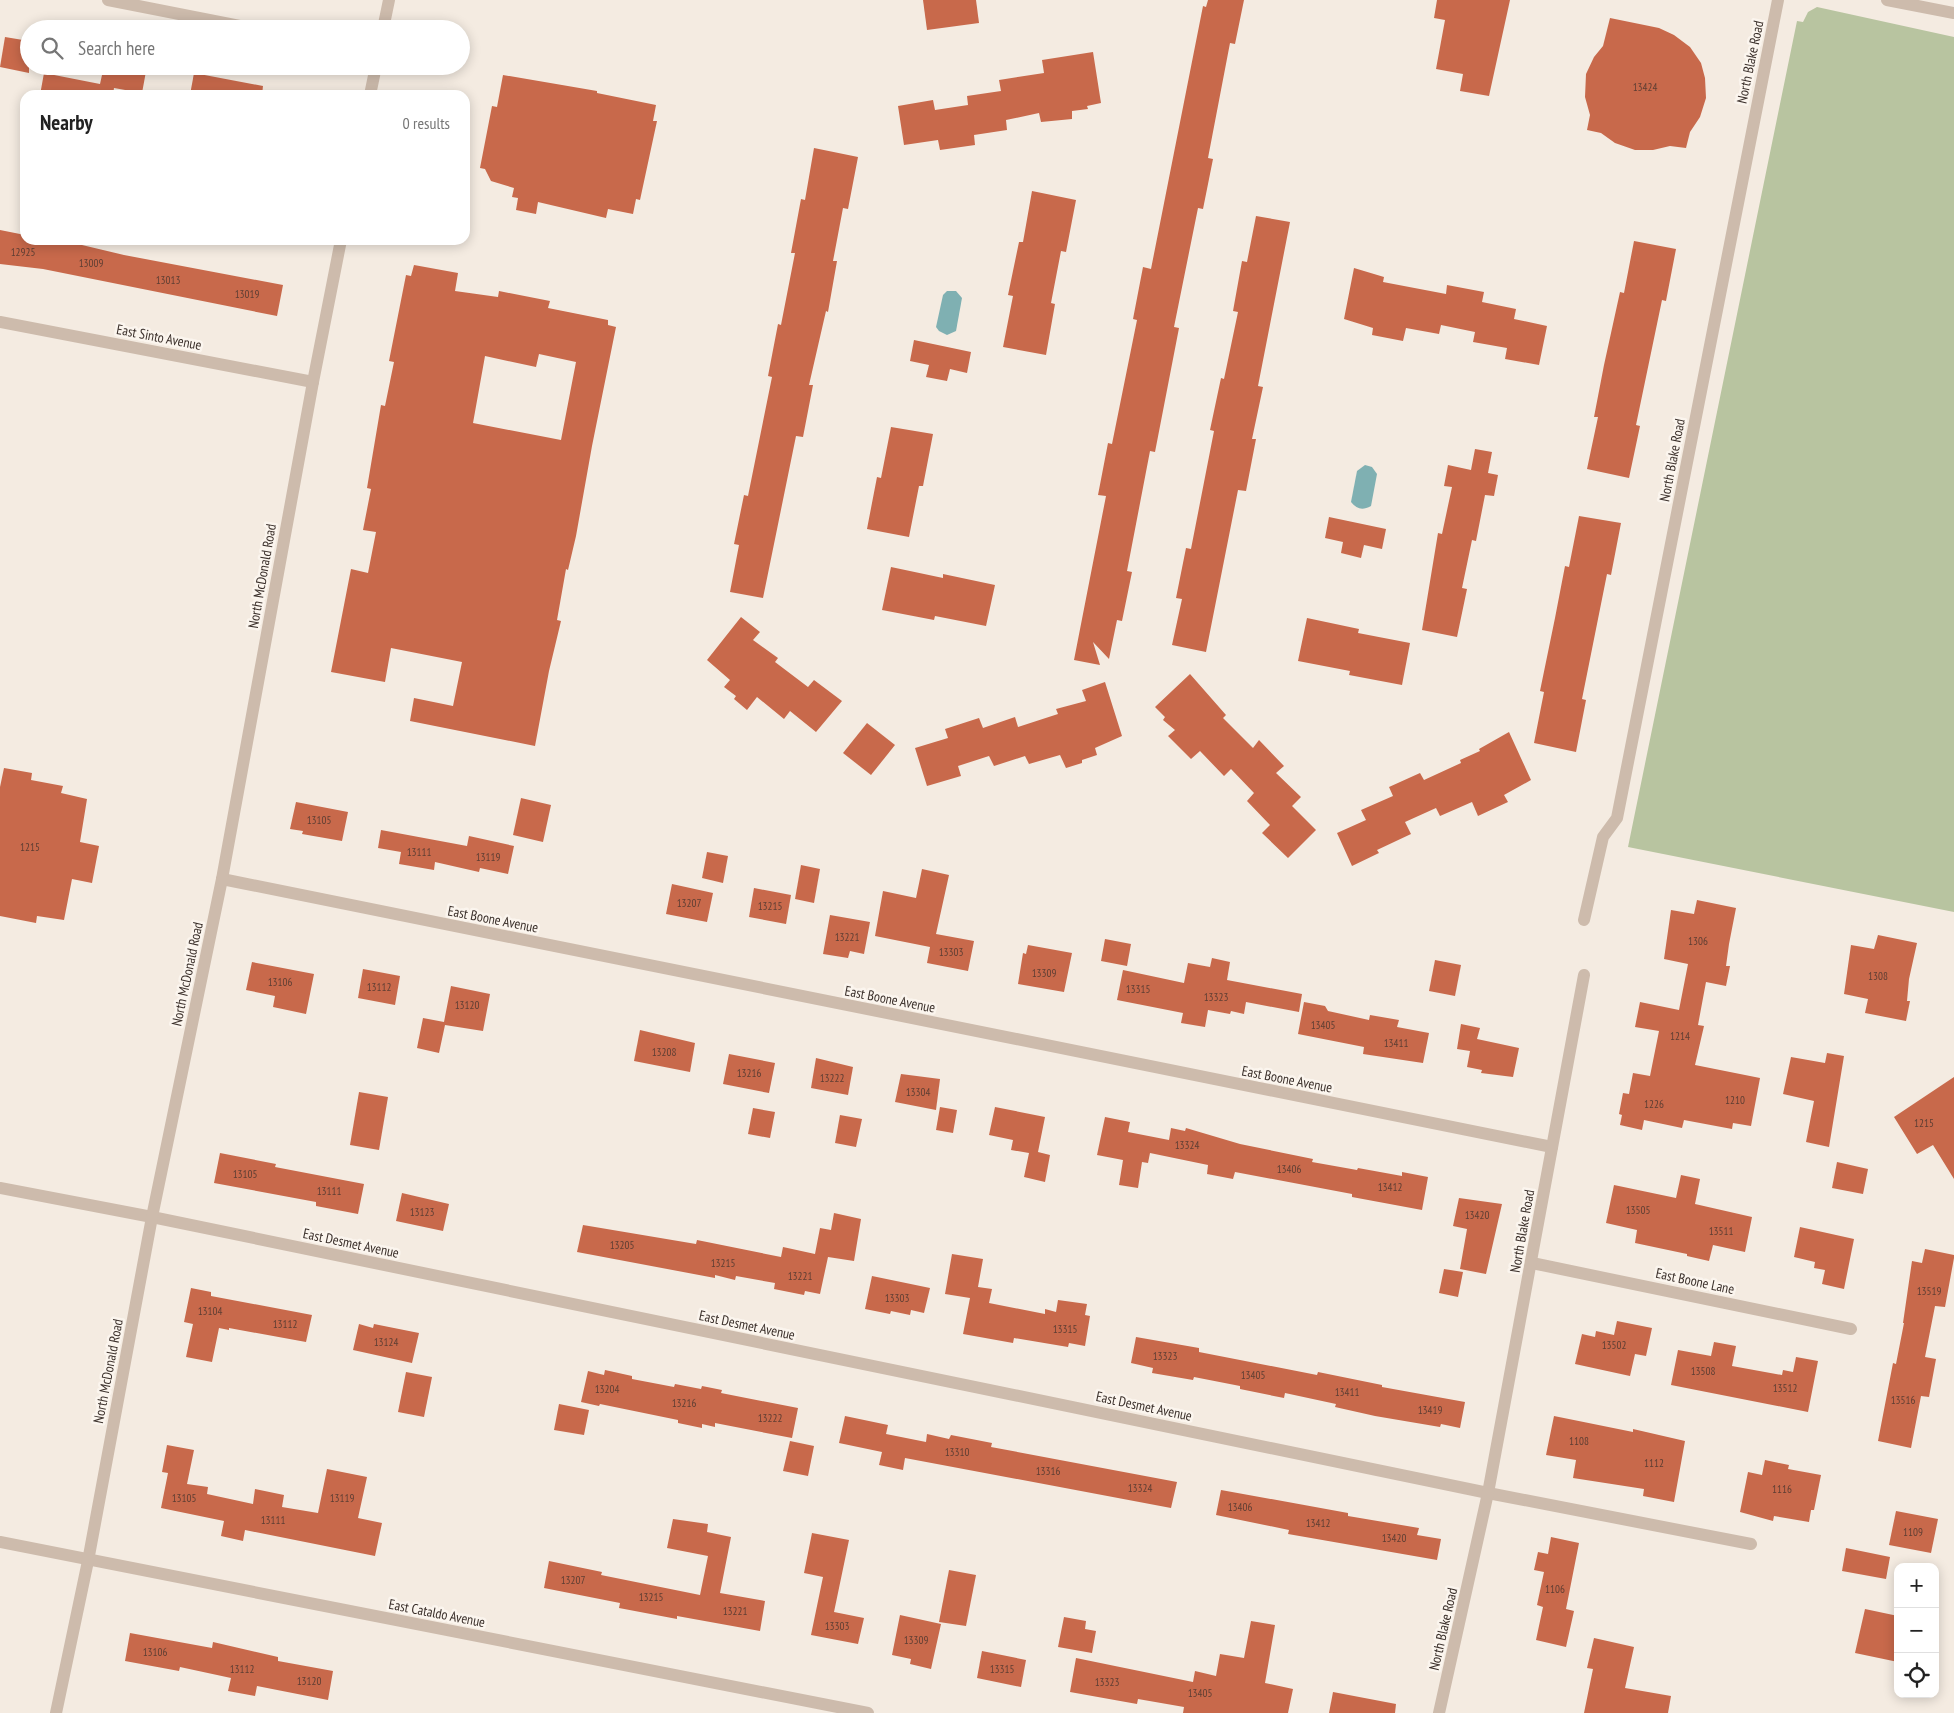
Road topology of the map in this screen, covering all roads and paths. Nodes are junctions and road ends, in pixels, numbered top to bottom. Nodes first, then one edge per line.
1 (108, 0) edge
2 (389, 0) edge
3 (1778, 0) edge
4 (1887, 0) edge
5 (1954, 13) edge
6 (210, 20) edge
7 (385, 20) edge
8 (374, 75) edge
9 (371, 90) edge
10 (340, 245) edge
11 (0, 322) edge
12 (313, 382) junction
13 (222, 879) junction
14 (1584, 920) dead end
15 (1584, 974) dead end
16 (1552, 1147) junction
17 (0, 1188) edge
18 (152, 1217) junction
19 (1532, 1263) junction
20 (1851, 1329) dead end
21 (1488, 1493) junction
22 (0, 1542) edge
23 (1750, 1544) dead end
24 (88, 1560) junction
25 (56, 1713) edge
26 (868, 1713) edge
27 (1439, 1713) edge

1 - 6 street
2 - 7 street
3 - 14 street, North Blake Road
4 - 5 street
8 - 9 street
10 - 12 street, North McDonald Road
11 - 12 street, East Sinto Avenue
12 - 13 street, North McDonald Road
13 - 16 street, East Boone Avenue
13 - 18 street, North McDonald Road
15 - 16 street, North Blake Road
16 - 19 street, North Blake Road
17 - 18 street, East Desmet Avenue
18 - 21 street, East Desmet Avenue
18 - 24 street, North McDonald Road
19 - 20 street, East Boone Lane
19 - 21 street, North Blake Road
21 - 23 street
21 - 27 street, North Blake Road
22 - 24 street, East Cataldo Avenue
24 - 25 street, North McDonald Road
24 - 26 street, East Cataldo Avenue

